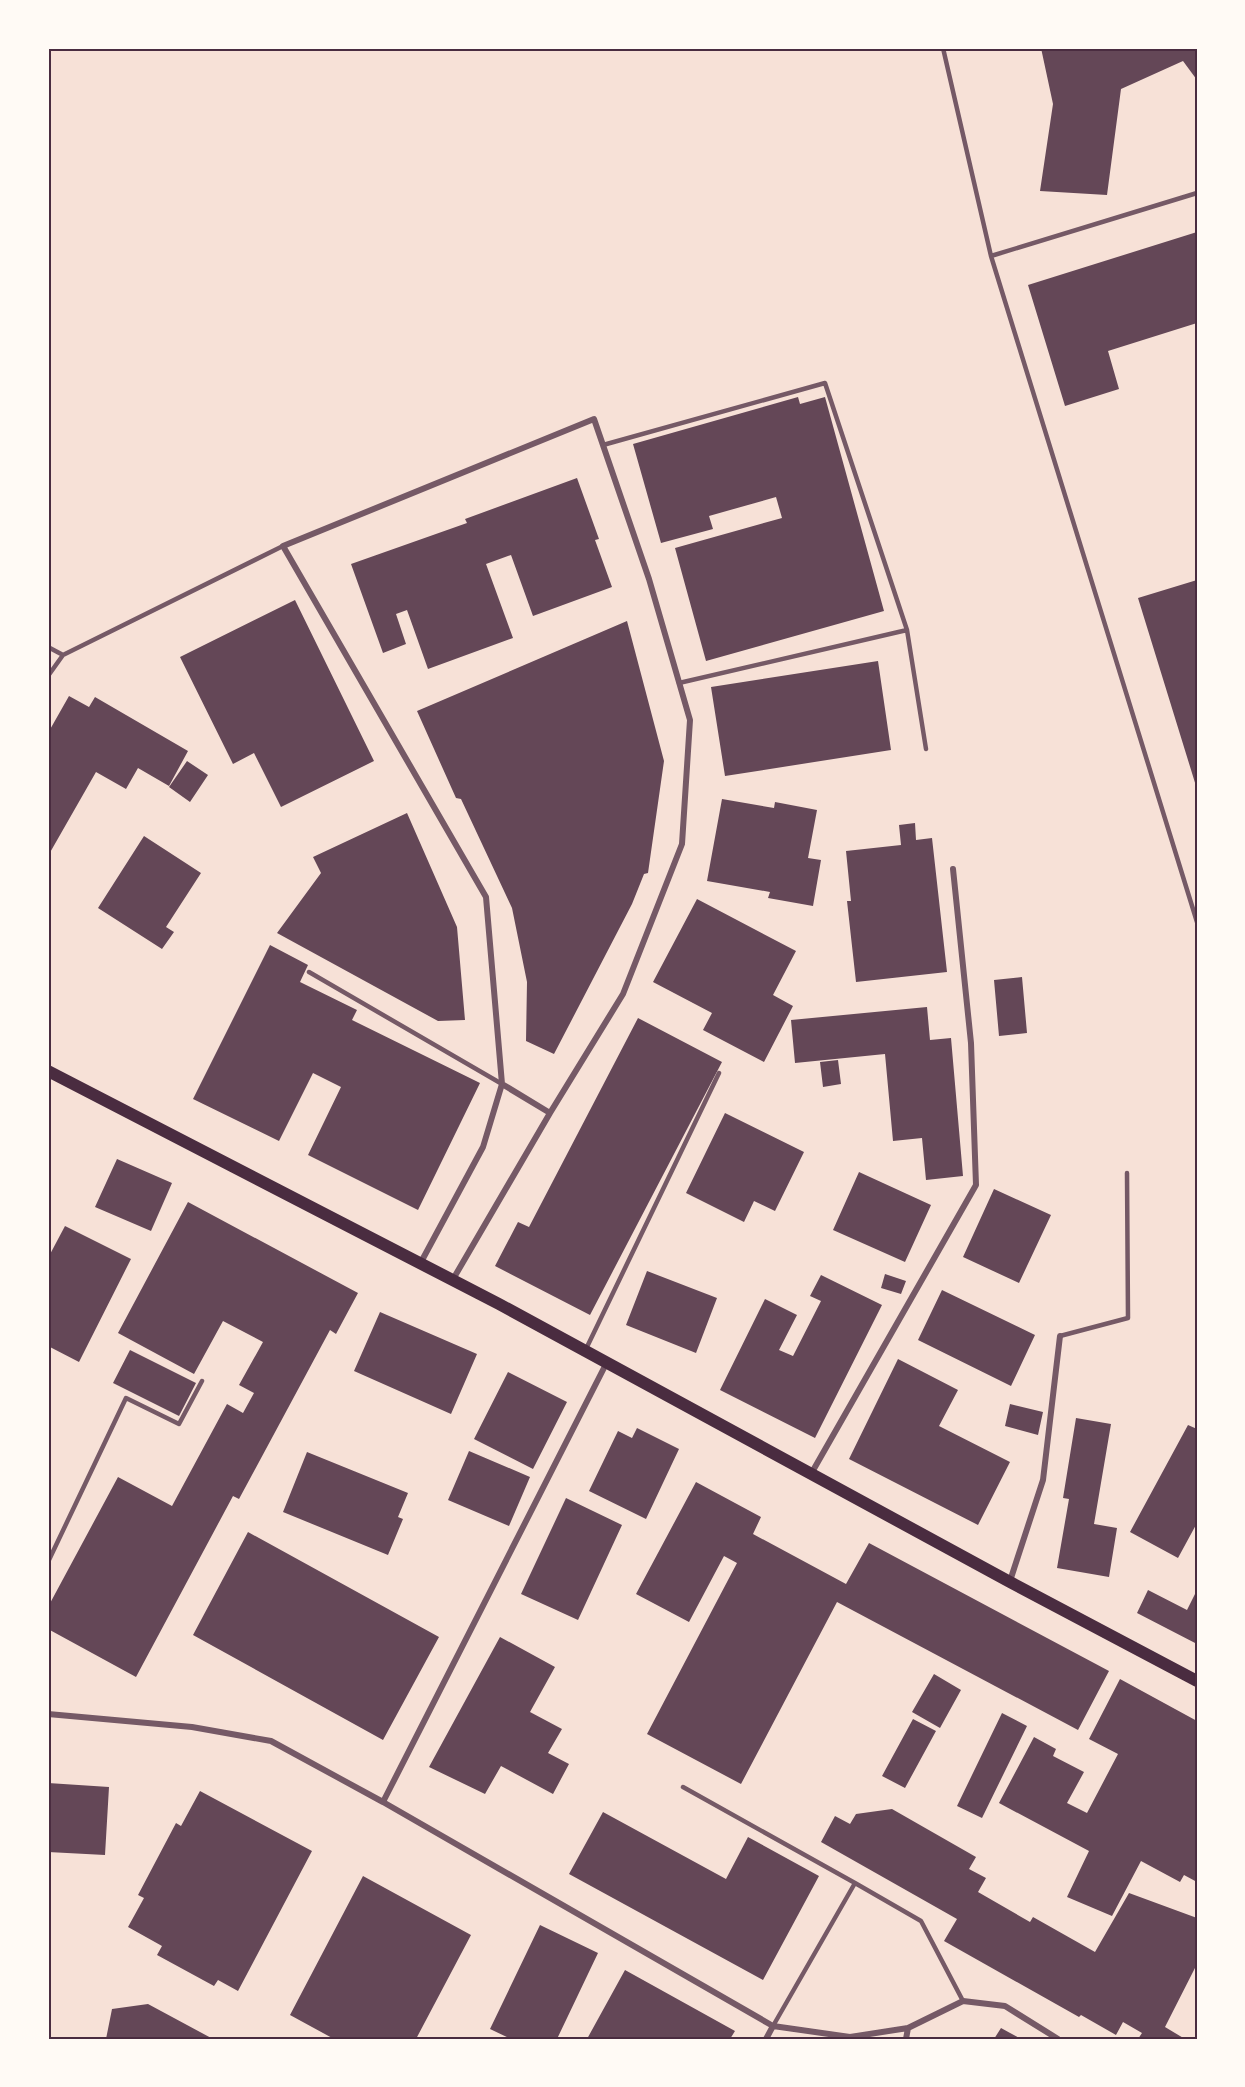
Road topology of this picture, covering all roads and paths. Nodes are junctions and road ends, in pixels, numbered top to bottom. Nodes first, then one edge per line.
1 (943, 48) edge
2 (1197, 193) edge
3 (991, 256) junction
4 (603, 445) junction
5 (283, 546) junction
6 (906, 630) junction
7 (48, 647) edge
8 (63, 655) junction
9 (48, 676) edge
10 (680, 683) junction
11 (926, 749) dead end
12 (953, 870) dead end
13 (1197, 922) edge
14 (309, 972) dead end
15 (48, 1071) edge
16 (720, 1073) dead end
17 (502, 1084) junction
18 (550, 1113) junction
19 (1127, 1173) dead end
20 (420, 1264) junction
21 (452, 1281) junction
22 (1060, 1336) joint
23 (585, 1352) junction
24 (608, 1362) junction
25 (202, 1381) dead end
26 (811, 1473) junction
27 (48, 1562) edge
28 (1010, 1582) junction
29 (1197, 1681) edge
30 (48, 1714) edge
31 (683, 1787) dead end
32 (383, 1802) junction
33 (855, 1883) junction
34 (963, 2001) junction
35 (773, 2026) junction
36 (908, 2028) junction
37 (849, 2038) edge
38 (766, 2039) edge
39 (906, 2039) edge
40 (1058, 2039) edge

1 - 3 lane
2 - 3 lane
3 - 13 lane
4 - 5 street
4 - 6 lane
4 - 10 street
5 - 8 lane
5 - 17 street
6 - 10 lane
6 - 11 lane
7 - 8 lane
8 - 9 lane
10 - 18 street
12 - 26 street
14 - 17 lane
15 - 20 main road
16 - 23 lane
17 - 18 street
17 - 20 street
18 - 21 street
19 - 22 lane
20 - 21 main road
21 - 23 main road
22 - 28 street
23 - 24 main road
24 - 26 main road
24 - 32 street
25 - 27 lane
26 - 28 main road
28 - 29 main road
30 - 32 street
31 - 33 lane
32 - 35 street
33 - 34 lane
33 - 35 lane
34 - 36 street
34 - 40 street
35 - 37 street
35 - 38 street
36 - 37 street
36 - 39 street

